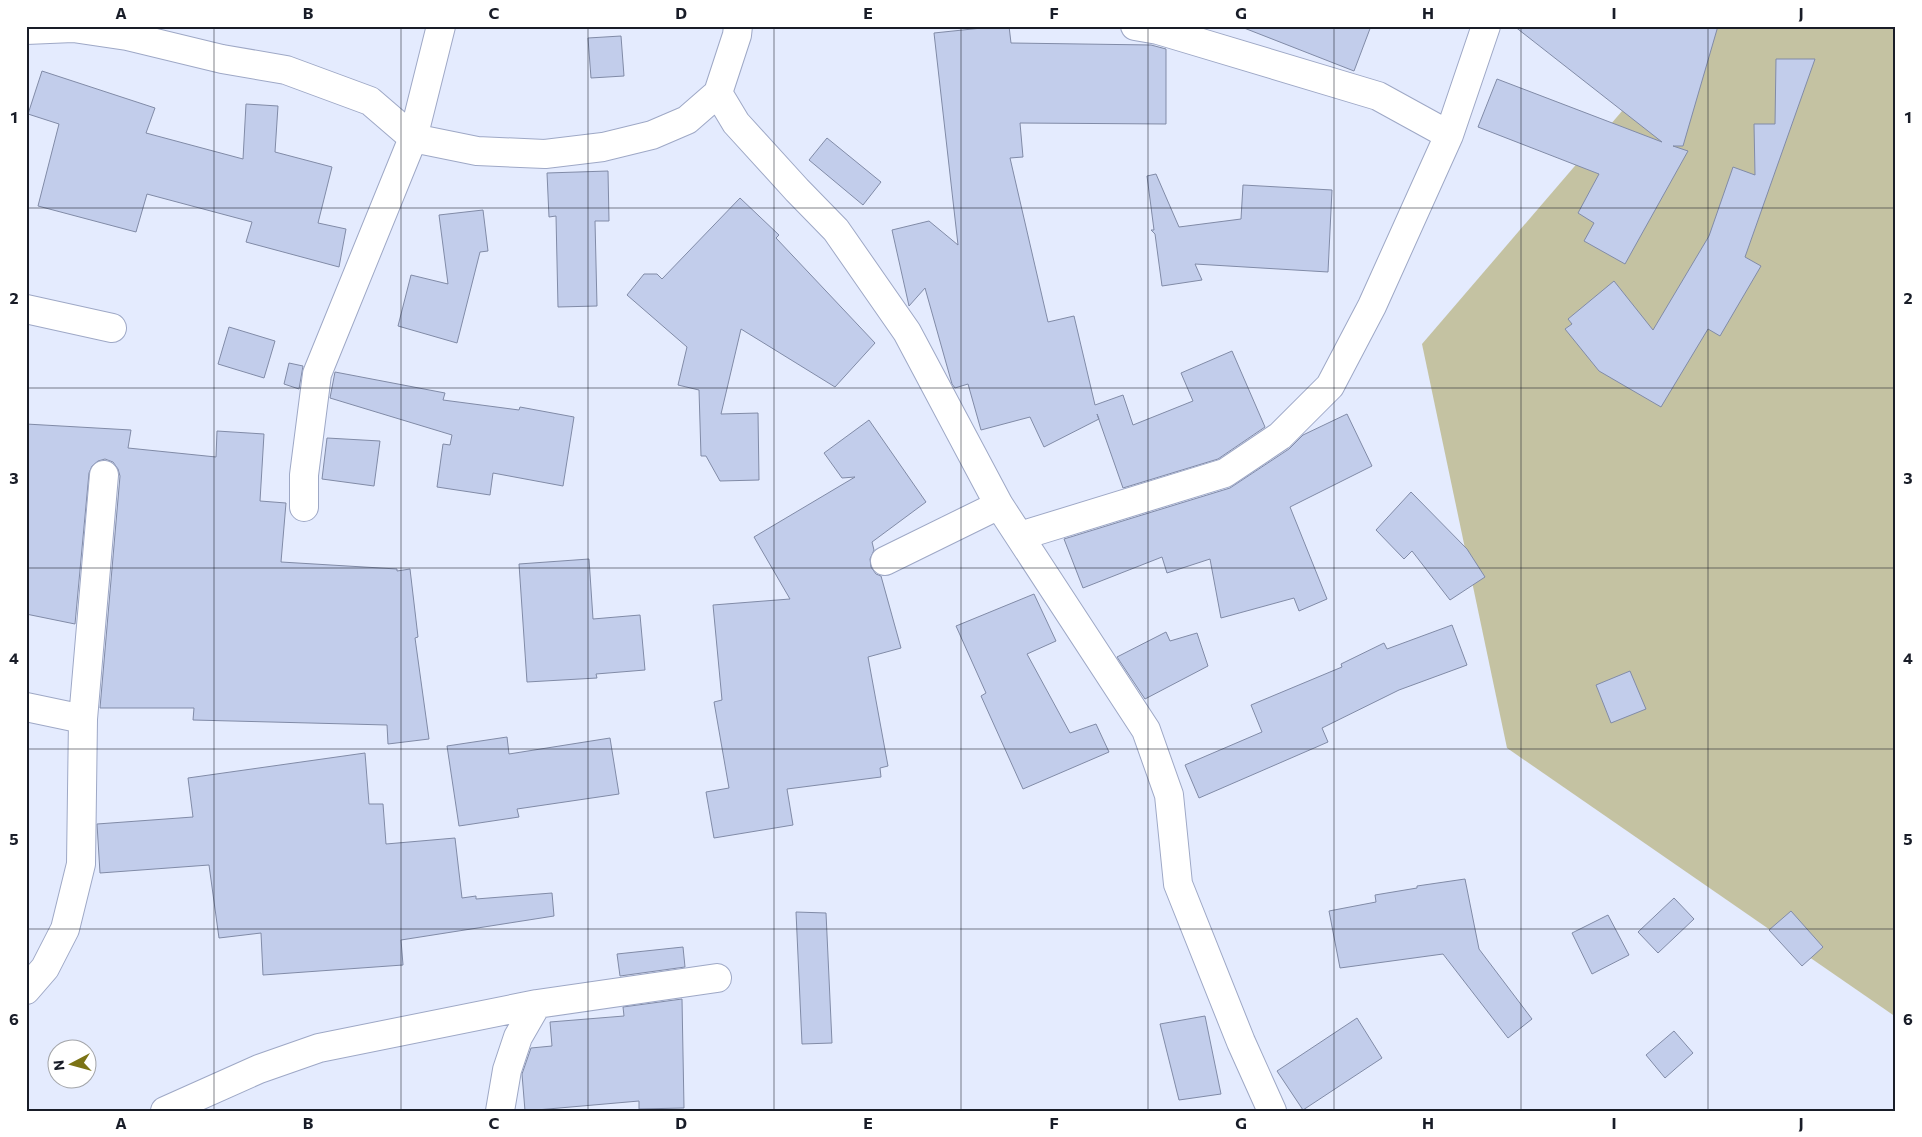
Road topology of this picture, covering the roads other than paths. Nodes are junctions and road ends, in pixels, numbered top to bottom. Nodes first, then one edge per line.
1 (441, 26) edge
2 (738, 26) edge
3 (1135, 26) edge
4 (1486, 26) edge
5 (26, 30) edge
6 (718, 93) junction
7 (1449, 135) junction
8 (413, 138) junction
9 (26, 309) edge
10 (112, 328) dead end
11 (104, 475) dead end
12 (999, 505) junction
13 (304, 507) dead end
14 (1020, 536) junction
15 (885, 561) dead end
16 (26, 707) edge
17 (83, 719) junction
18 (717, 978) dead end
19 (26, 990) edge
20 (538, 1004) junction
21 (165, 1111) edge
22 (500, 1111) edge
23 (1272, 1111) edge

1 - 8 street
2 - 6 street
3 - 7 street
4 - 7 street
5 - 8 street
6 - 8 street
6 - 12 street
7 - 14 street
8 - 13 street
9 - 10 street
11 - 17 street
12 - 14 street
12 - 15 street
14 - 23 street
16 - 17 street
17 - 19 street
18 - 20 street
20 - 21 street
20 - 22 street

